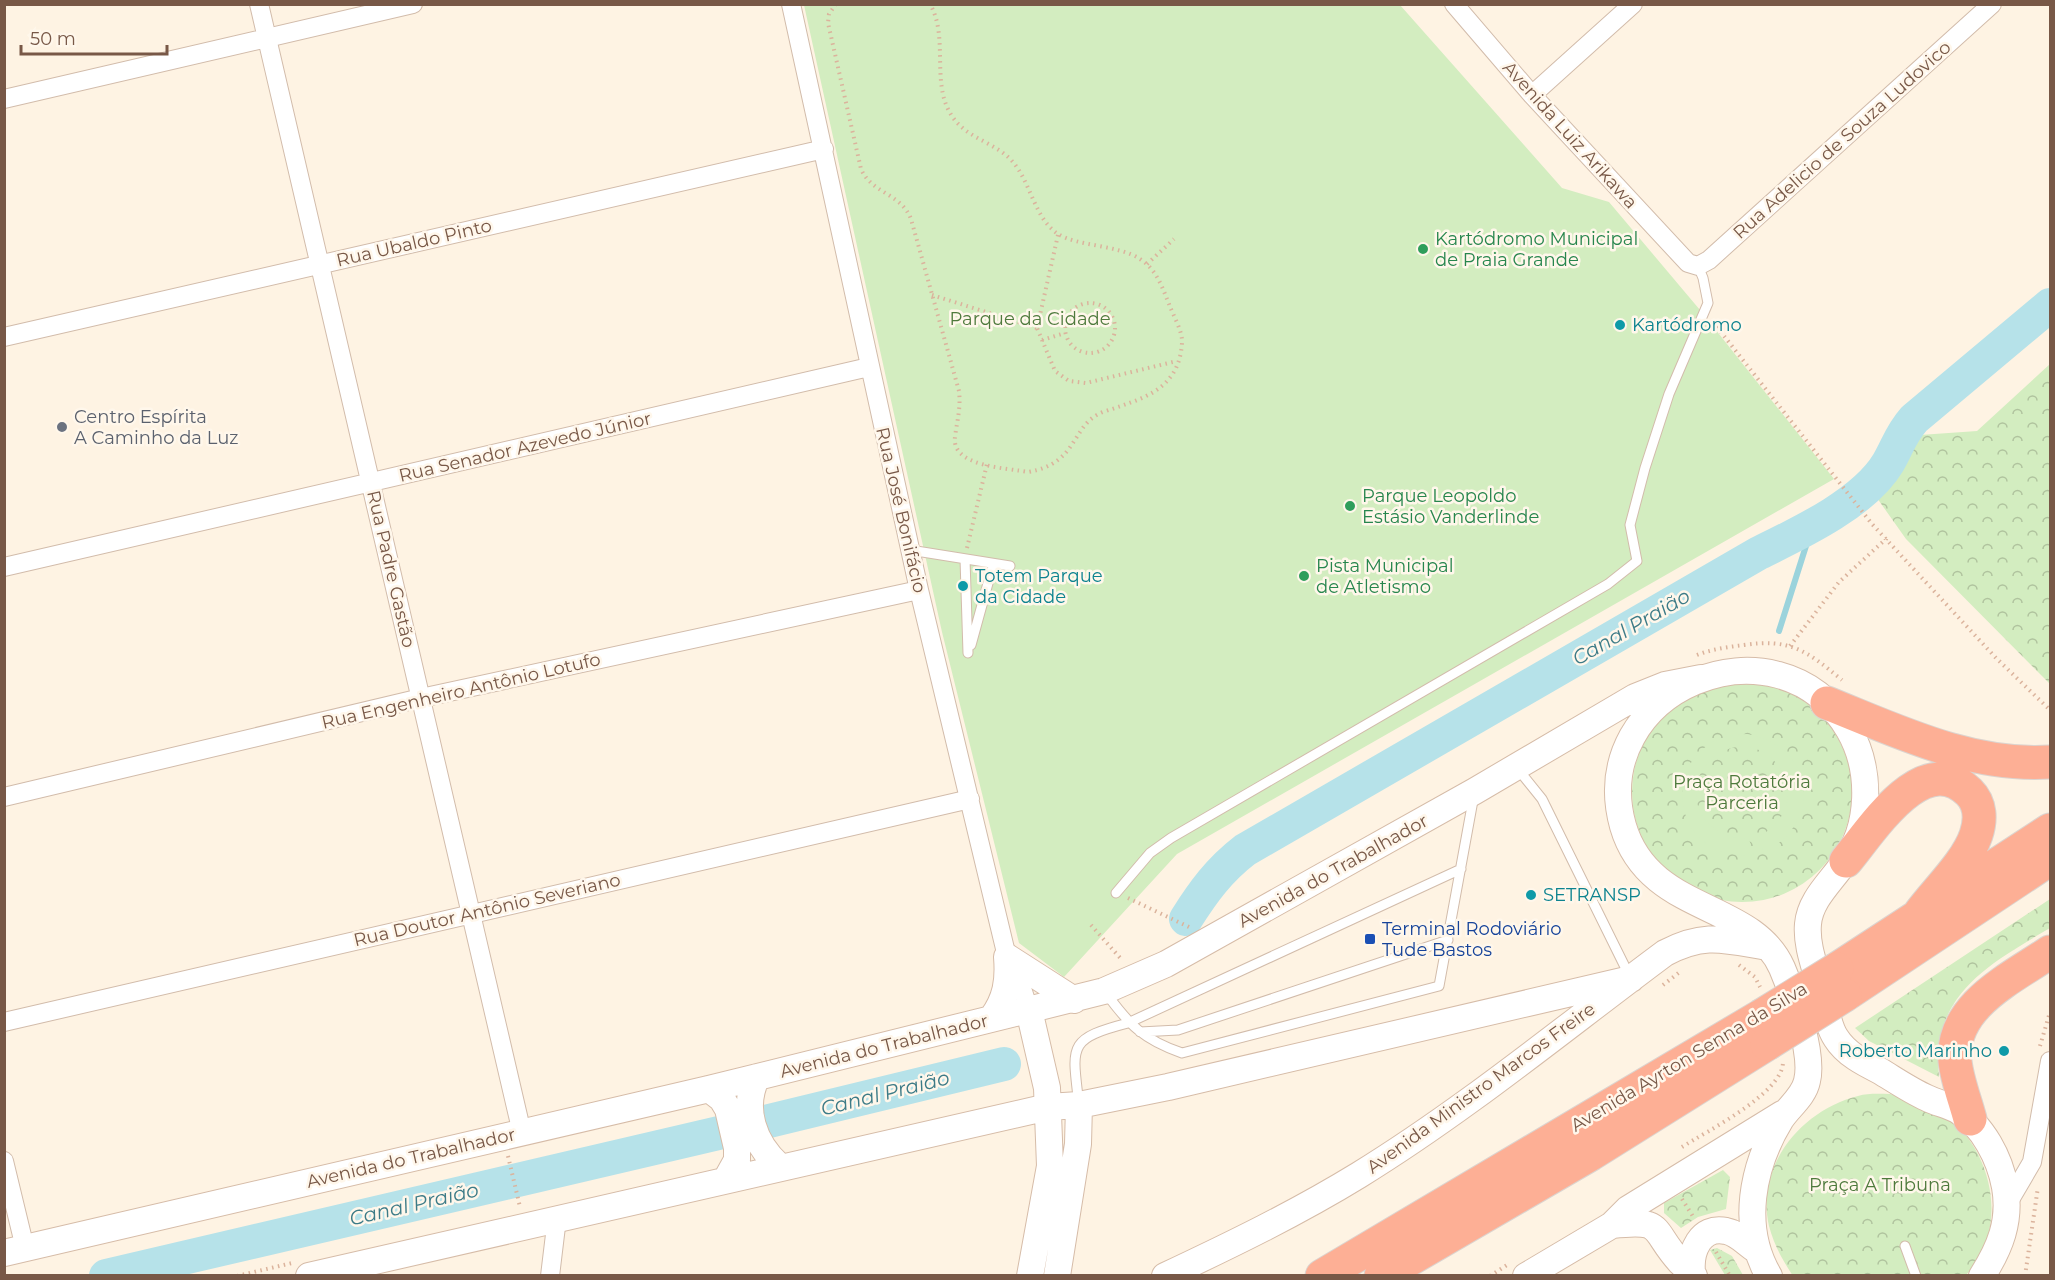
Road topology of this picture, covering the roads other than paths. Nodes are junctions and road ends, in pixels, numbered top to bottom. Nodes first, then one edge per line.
1 (260, 4) edge
2 (413, 4) edge
3 (791, 4) edge
4 (1454, 4) edge
5 (1634, 4) edge
6 (1992, 4) edge
7 (268, 39) junction
8 (1532, 95) junction
9 (4, 99) edge
10 (824, 149) junction
11 (320, 265) junction
12 (1693, 265) junction
13 (4, 337) edge
14 (869, 367) junction
15 (371, 483) junction
16 (910, 550) junction
17 (965, 559) junction
18 (993, 565) junction
19 (1010, 566) dead end
20 (4, 567) edge
21 (919, 590) junction
22 (1696, 668) junction
23 (1837, 693) junction
24 (421, 698) junction
25 (2050, 762) edge
26 (1516, 766) junction
27 (1475, 791) junction
28 (4, 797) edge
29 (970, 799) junction
30 (2050, 830) edge
31 (2050, 859) edge
32 (1846, 861) junction
33 (1461, 869) junction
34 (1116, 893) road end
35 (1920, 913) junction
36 (471, 914) junction
37 (1448, 940) junction
38 (1765, 946) junction
39 (2050, 952) edge
40 (1007, 957) junction
41 (1631, 979) junction
42 (1841, 982) junction
43 (1104, 991) junction
44 (1074, 1000) junction
45 (1029, 1010) junction
46 (992, 1018) junction
47 (4, 1022) edge
48 (1128, 1023) junction
49 (1764, 1030) junction
50 (1140, 1032) junction
51 (2050, 1061) edge
52 (757, 1077) junction
53 (709, 1089) junction
54 (1079, 1105) junction
55 (738, 1107) junction
56 (1048, 1107) junction
57 (1785, 1112) junction
58 (1970, 1119) junction
59 (522, 1133) junction
60 (748, 1146) junction
61 (4, 1161) edge
62 (779, 1166) junction
63 (727, 1178) junction
64 (2008, 1203) junction
65 (557, 1218) junction
66 (1612, 1225) junction
67 (2003, 1236) junction
68 (1905, 1246) dead end
69 (1755, 1249) junction
70 (15, 1250) edge
71 (1693, 1274) edge
72 (309, 1275) edge
73 (550, 1275) edge
74 (1030, 1275) edge
75 (1057, 1275) edge
76 (1165, 1275) edge
77 (1322, 1275) edge
78 (1381, 1275) edge
79 (1526, 1275) edge
80 (1769, 1275) edge
81 (1916, 1275) edge
82 (1982, 1275) edge
83 (2004, 1275) edge

1 - 7 street, Rua Padre Gastão
2 - 7 street
3 - 10 street, Rua José Bonifácio
4 - 8 street, Avenida Luiz Arikawa
5 - 8 street
6 - 12 street, Rua Adelicio de Souza Ludovico
7 - 9 street
7 - 11 street, Rua Padre Gastão
8 - 12 street, Avenida Luiz Arikawa
10 - 11 street, Rua Ubaldo Pinto
10 - 14 street, Rua José Bonifácio
11 - 13 street, Rua Ubaldo Pinto
11 - 15 street, Rua Padre Gastão
12 - 34 lane
14 - 15 street, Rua Senador Azevedo Júnior
14 - 16 street, Rua José Bonifácio
15 - 20 street, Rua Senador Azevedo Júnior
15 - 24 street, Rua Padre Gastão
16 - 17 lane
16 - 21 street, Rua José Bonifácio
17 - 18 lane
17 - 18 lane
18 - 19 lane
21 - 24 street, Rua Engenheiro Antônio Lotufo
21 - 29 street, Rua José Bonifácio
22 - 23 main road
22 - 26 main road, Avenida do Trabalhador
22 - 38 main road
23 - 25 highway
23 - 32 main road
24 - 28 street, Rua Engenheiro Antônio Lotufo
24 - 36 street, Rua Padre Gastão
26 - 27 main road, Avenida do Trabalhador
26 - 41 lane
27 - 33 lane
27 - 43 main road, Avenida do Trabalhador
29 - 36 street, Rua Doutor Antônio Severiano
29 - 40 street, Rua José Bonifácio
30 - 35 highway, Avenida Ayrton Senna da Silva
31 - 42 highway, Avenida Ayrton Senna da Silva
32 - 35 highway
32 - 58 main road
33 - 37 lane
33 - 48 lane
35 - 42 highway, Avenida Ayrton Senna da Silva
36 - 47 street, Rua Doutor Antônio Severiano
36 - 59 street, Rua Padre Gastão
37 - 50 lane
37 - 50 lane
38 - 41 main road, Avenida Ministro Marcos Freire
38 - 57 main road
39 - 58 highway
40 - 44 main road
40 - 45 street, Rua José Bonifácio
40 - 46 main road
41 - 54 main road
41 - 76 main road, Avenida Ministro Marcos Freire
42 - 49 highway, Avenida Ayrton Senna da Silva, bridge
43 - 44 main road, Avenida do Trabalhador
43 - 48 lane
44 - 45 main road, Avenida do Trabalhador
45 - 46 main road, Avenida do Trabalhador
45 - 56 main road
46 - 52 main road, Avenida do Trabalhador
48 - 50 lane
48 - 54 lane
49 - 77 highway, Avenida Ayrton Senna da Silva
49 - 78 highway, Avenida Ayrton Senna da Silva
51 - 64 street
52 - 53 main road, Avenida do Trabalhador
52 - 55 main road
53 - 55 main road
53 - 59 main road, Avenida do Trabalhador
54 - 56 main road
54 - 75 main road
55 - 60 main road
56 - 62 main road
56 - 74 main road
57 - 66 main road
57 - 69 main road
58 - 64 main road
59 - 70 main road, Avenida do Trabalhador
60 - 62 main road
60 - 63 main road
61 - 70 street
62 - 63 main road
63 - 65 main road
64 - 67 main road
65 - 72 main road
65 - 73 street
66 - 71 main road
66 - 79 main road
67 - 82 main road
67 - 83 main road
68 - 81 lane
69 - 71 main road
69 - 80 main road

